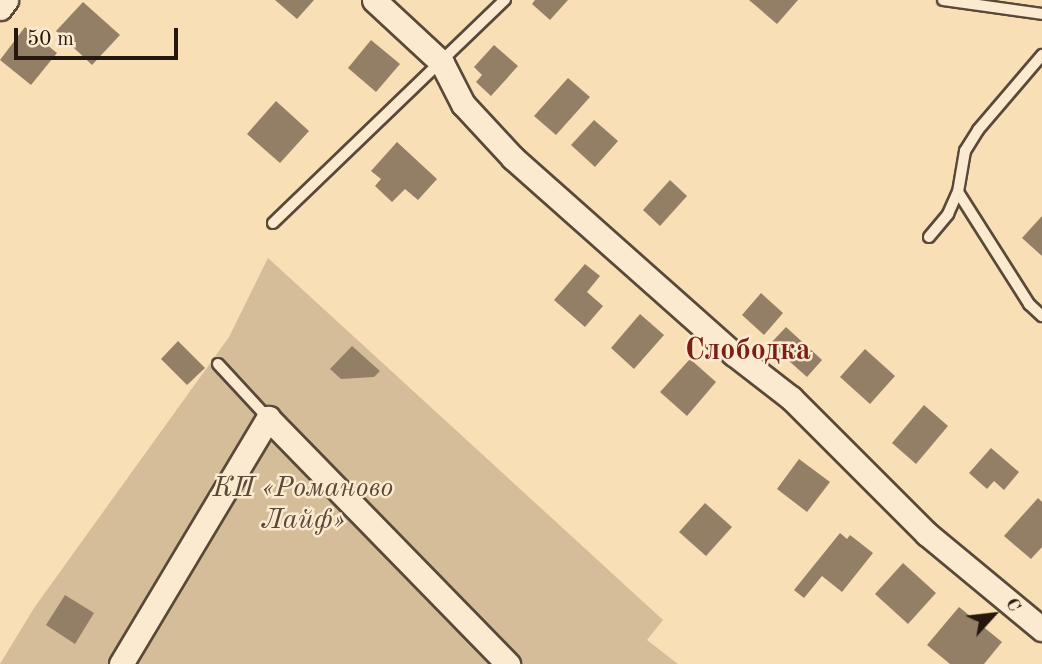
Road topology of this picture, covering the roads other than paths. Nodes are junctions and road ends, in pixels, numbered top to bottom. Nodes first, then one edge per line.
1 (6, 0) edge
2 (374, 0) edge
3 (505, 0) edge
4 (943, 0) edge
5 (0, 8) edge
6 (1042, 14) edge
7 (1042, 55) edge
8 (442, 63) junction
9 (958, 192) junction
10 (273, 223) dead end
11 (929, 237) dead end
12 (1042, 316) edge
13 (218, 364) dead end
14 (268, 418) junction
15 (1042, 629) edge
16 (121, 664) edge
17 (508, 664) edge

1 - 5 street
2 - 8 street
3 - 8 lane
4 - 6 lane
7 - 9 lane
8 - 10 lane
8 - 15 street
9 - 11 lane
9 - 12 lane
13 - 14 lane
14 - 16 street
14 - 17 street

